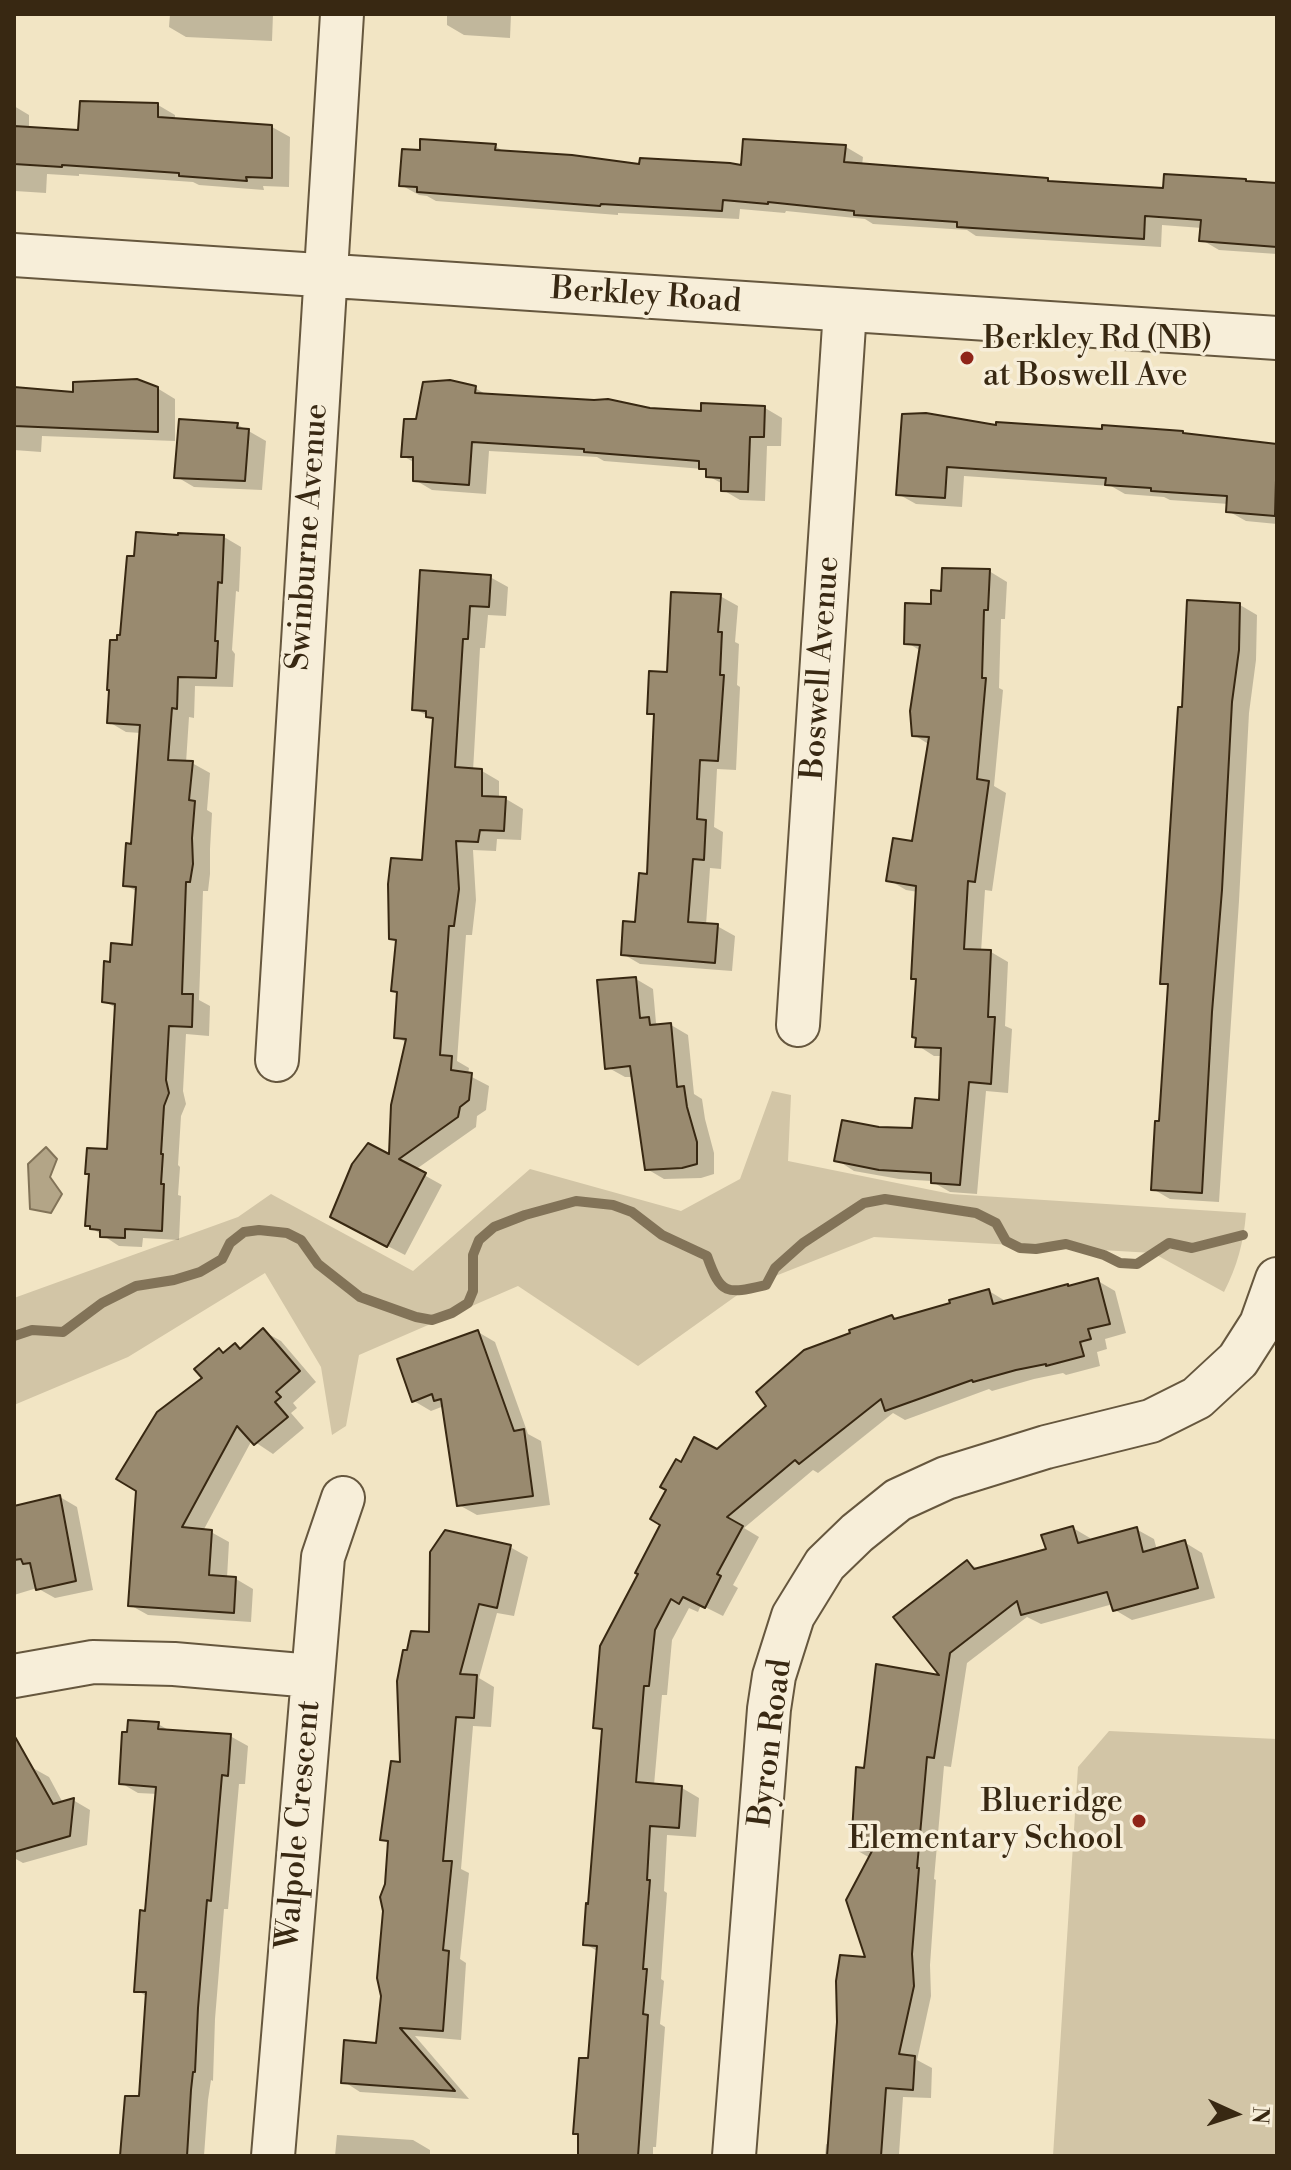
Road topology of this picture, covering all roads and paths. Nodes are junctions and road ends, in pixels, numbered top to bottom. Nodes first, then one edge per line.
1 (342, 14) edge
2 (14, 255) edge
3 (325, 275) junction
4 (845, 310) junction
5 (1277, 338) edge
6 (798, 1025) dead end
7 (277, 1060) dead end
8 (1277, 1279) edge
9 (343, 1498) dead end
10 (14, 1676) edge
11 (312, 1676) junction
12 (273, 2156) edge
13 (734, 2156) edge

1 - 3 street, Swinburne Avenue
2 - 3 street, Berkley Road
3 - 4 street, Berkley Road
3 - 7 street, Swinburne Avenue
4 - 5 street, Berkley Road
4 - 6 street, Boswell Avenue
8 - 13 street, Byron Road
9 - 11 street, Walpole Crescent
10 - 11 street
11 - 12 street, Walpole Crescent

